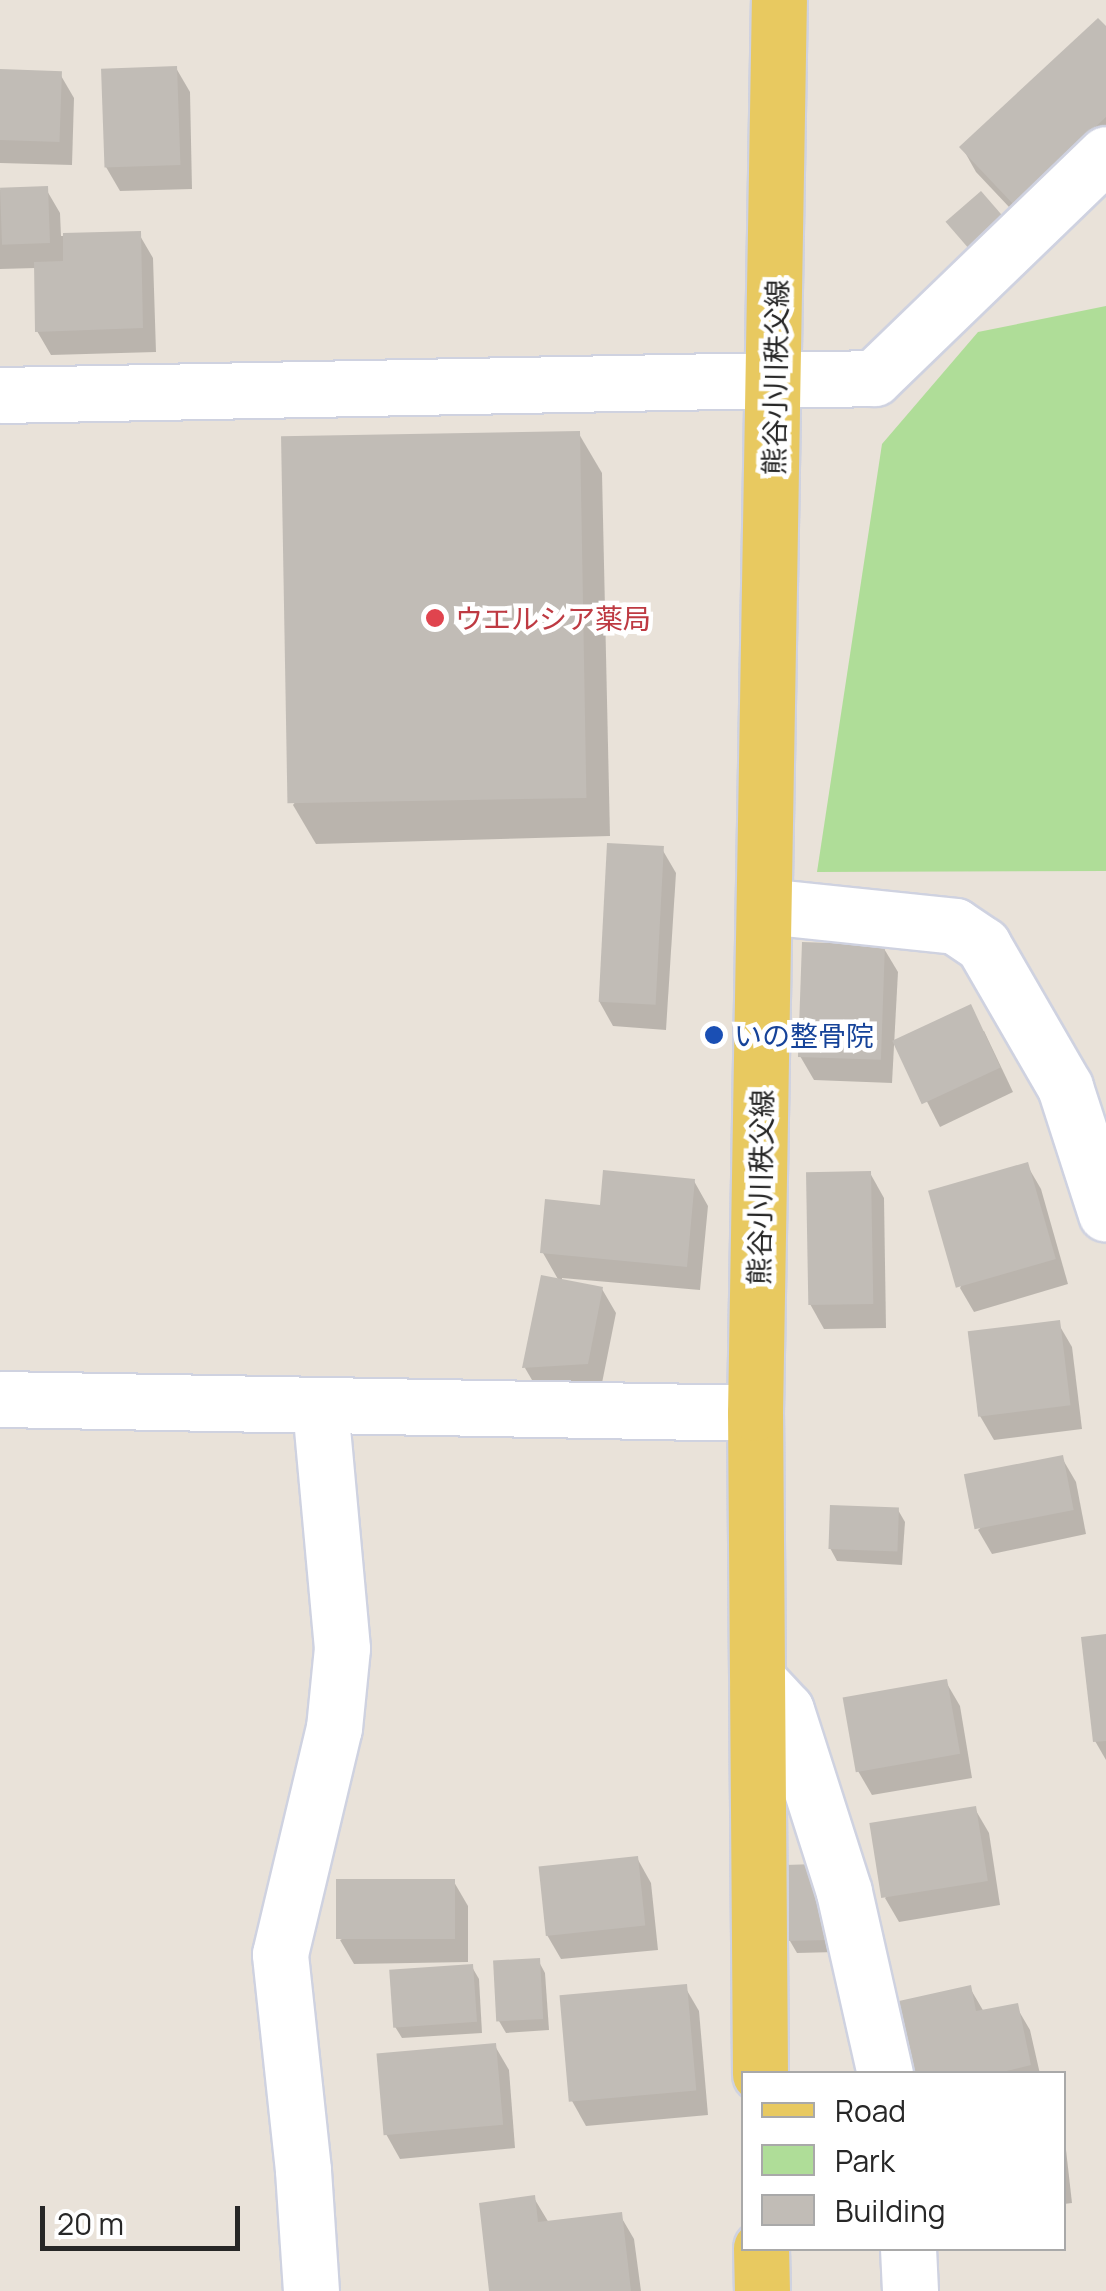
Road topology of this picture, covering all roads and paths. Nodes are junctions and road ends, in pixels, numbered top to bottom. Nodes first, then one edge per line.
1 (779, 0) edge
2 (1106, 154) edge
3 (775, 383) junction
4 (0, 395) edge
5 (765, 906) junction
6 (1106, 1214) edge
7 (0, 1399) edge
8 (320, 1405) junction
9 (755, 1413) junction
10 (757, 1680) junction
11 (760, 2071) edge
12 (884, 2071) edge
13 (761, 2251) edge
14 (908, 2251) edge
15 (310, 2291) edge
16 (762, 2291) edge
17 (910, 2291) edge

1 - 3 main road, 熊谷小川秩父線
2 - 3 street
3 - 4 street
3 - 5 main road, 熊谷小川秩父線
5 - 6 street
5 - 9 main road, 熊谷小川秩父線
7 - 8 street
8 - 9 street
8 - 15 street
9 - 10 main road, 熊谷小川秩父線
10 - 11 main road, 熊谷小川秩父線
10 - 12 street
13 - 16 main road
14 - 17 street

